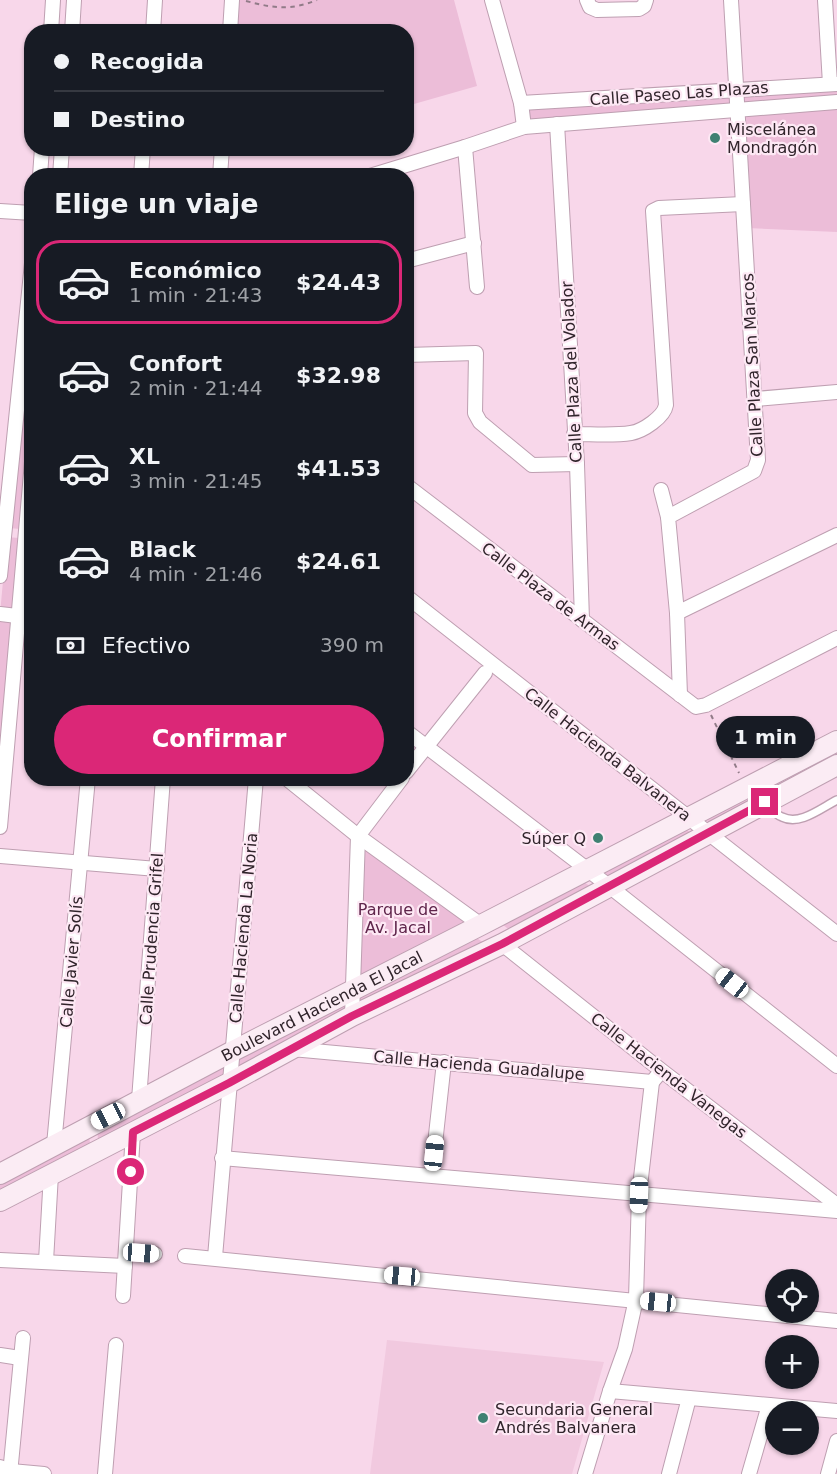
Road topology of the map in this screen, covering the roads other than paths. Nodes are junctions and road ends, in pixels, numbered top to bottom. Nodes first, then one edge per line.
1 (53, 0) edge
2 (74, 0) edge
3 (155, 0) edge
4 (232, 0) edge
5 (492, 0) edge
6 (587, 0) edge
7 (646, 0) edge
8 (731, 0) edge
9 (825, 0) edge
10 (52, 24) edge
11 (72, 24) edge
12 (154, 24) edge
13 (230, 24) edge
14 (833, 84) edge
15 (737, 89) junction
16 (837, 102) edge
17 (521, 103) junction
18 (738, 110) junction
19 (557, 124) junction
20 (524, 127) junction
21 (465, 147) junction
22 (396, 168) edge
23 (743, 204) junction
24 (0, 211) edge
25 (24, 212) edge
26 (474, 243) junction
27 (414, 259) edge
28 (477, 287) dead end
29 (414, 355) edge
30 (837, 392) edge
31 (755, 399) junction
32 (24, 405) edge
33 (574, 434) junction
34 (577, 464) junction
35 (661, 490) dead end
36 (414, 491) edge
37 (668, 517) junction
38 (2, 532) edge
39 (24, 534) edge
40 (837, 535) edge
41 (24, 564) edge
42 (0, 576) edge
43 (414, 602) edge
44 (677, 613) junction
45 (0, 614) edge
46 (17, 616) junction
47 (582, 620) junction
48 (837, 638) edge
49 (485, 673) dead end
50 (680, 695) junction
51 (414, 737) edge
52 (837, 741) edge
53 (426, 746) junction
54 (414, 762) edge
55 (837, 765) edge
56 (87, 786) edge
57 (162, 786) edge
58 (255, 786) edge
59 (296, 786) edge
60 (396, 786) edge
61 (1, 792) edge
62 (837, 800) edge
63 (765, 802) junction
64 (688, 817) junction
65 (0, 827) edge
66 (709, 832) junction
67 (358, 836) junction
68 (0, 856) edge
69 (81, 862) junction
70 (157, 869) junction
71 (586, 870) junction
72 (609, 886) junction
73 (481, 925) junction
74 (837, 934) edge
75 (502, 944) junction
76 (353, 990) junction
77 (352, 1016) junction
78 (292, 1049) junction
79 (233, 1051) junction
80 (444, 1062) junction
81 (837, 1066) edge
82 (662, 1071) junction
83 (652, 1082) junction
84 (229, 1083) junction
85 (139, 1100) junction
86 (92, 1124) junction
87 (133, 1132) junction
88 (54, 1145) junction
89 (101, 1148) junction
90 (434, 1153) dead end
91 (222, 1158) junction
92 (0, 1174) edge
93 (51, 1174) junction
94 (639, 1195) junction
95 (0, 1201) edge
96 (837, 1205) edge
97 (837, 1211) edge
98 (155, 1254) dead end
99 (185, 1256) dead end
100 (215, 1257) junction
101 (126, 1259) junction
102 (0, 1260) edge
103 (46, 1261) junction
104 (123, 1296) dead end
105 (636, 1299) junction
106 (837, 1321) edge
107 (23, 1338) dead end
108 (116, 1345) dead end
109 (0, 1355) edge
110 (20, 1358) junction
111 (610, 1391) junction
112 (689, 1398) junction
113 (765, 1405) edge
114 (819, 1409) edge
115 (837, 1411) edge
116 (765, 1419) edge
117 (837, 1441) edge
118 (7, 1471) edge
119 (44, 1474) edge
120 (105, 1474) edge
121 (585, 1474) edge
122 (669, 1474) edge
123 (749, 1474) edge
124 (828, 1474) edge

1 - 10 street
2 - 11 street
3 - 12 street
4 - 13 street
5 - 17 street
6 - 7 street
8 - 15 street, Calle Plaza San Marcos
9 - 14 street
14 - 15 street, Calle Paseo Las Plazas
15 - 17 street, Calle Paseo Las Plazas
15 - 18 street, Calle Plaza San Marcos
16 - 18 street, Calle Paseo Las Plazas
17 - 20 street
18 - 19 street, Calle Paseo Las Plazas
18 - 23 street, Calle Plaza San Marcos
19 - 20 street, Calle Paseo Las Plazas
19 - 33 street, Calle Plaza del Volador
20 - 21 street, Calle Paseo Las Plazas
21 - 22 street, Calle Paseo Las Plazas
21 - 26 street
23 - 31 street, Calle Plaza San Marcos
23 - 33 street
24 - 25 street
26 - 27 street
26 - 28 street
29 - 34 street
30 - 31 street
31 - 37 street, Calle Plaza San Marcos
32 - 38 street
33 - 34 street, Calle Plaza del Volador
34 - 47 street, Calle Plaza del Volador
35 - 37 street
36 - 47 street, Calle Plaza de Armas
37 - 44 street
38 - 39 street
38 - 42 street
40 - 44 street
41 - 46 street
43 - 64 street, Calle Hacienda Balvanera
44 - 50 street
45 - 46 street
46 - 61 street
47 - 50 street, Calle Plaza de Armas
48 - 50 street, Calle Plaza de Armas
49 - 53 street
51 - 53 street
52 - 64 main road, Boulevard Hacienda El Jacal
53 - 54 street
53 - 71 street
55 - 63 main road, Boulevard Hacienda El Jacal
56 - 69 street, Calle Javier Solís
57 - 70 street, Calle Prudencia Grifel
58 - 79 street, Calle Hacienda La Noria
59 - 67 street
60 - 67 street
61 - 65 street
62 - 63 lane
63 - 66 main road, Boulevard Hacienda El Jacal
64 - 66 street, Calle Hacienda Balvanera
64 - 71 main road, Boulevard Hacienda El Jacal
66 - 72 main road, Boulevard Hacienda El Jacal
66 - 74 street, Calle Hacienda Balvanera
67 - 73 street
67 - 76 street
68 - 69 street
69 - 70 street
69 - 88 street, Calle Javier Solís
70 - 85 street, Calle Prudencia Grifel
71 - 72 street
71 - 73 main road, Boulevard Hacienda El Jacal
72 - 75 main road, Boulevard Hacienda El Jacal
72 - 81 street
73 - 76 main road, Boulevard Hacienda El Jacal
75 - 77 main road, Boulevard Hacienda El Jacal
75 - 82 street, Calle Hacienda Vanegas
76 - 77 street
76 - 79 main road, Boulevard Hacienda El Jacal
77 - 78 main road, Boulevard Hacienda El Jacal
78 - 80 street, Calle Hacienda Guadalupe
78 - 84 main road, Boulevard Hacienda El Jacal
79 - 84 street, Calle Hacienda La Noria
79 - 85 main road, Boulevard Hacienda El Jacal
80 - 83 street, Calle Hacienda Guadalupe
80 - 90 street
82 - 83 street
82 - 96 street, Calle Hacienda Vanegas
83 - 94 street
84 - 87 main road, Boulevard Hacienda El Jacal
84 - 91 street, Calle Hacienda La Noria
85 - 86 main road, Boulevard Hacienda El Jacal
86 - 88 main road, Boulevard Hacienda El Jacal
86 - 89 main road
87 - 89 main road, Boulevard Hacienda El Jacal
87 - 101 street
88 - 92 main road, Boulevard Hacienda El Jacal
89 - 93 main road, Boulevard Hacienda El Jacal
91 - 94 street
91 - 100 street, Calle Hacienda La Noria
93 - 95 main road, Boulevard Hacienda El Jacal
93 - 103 street
94 - 97 street
94 - 105 street
98 - 101 street
99 - 100 street
100 - 105 street
101 - 103 street
101 - 104 street
102 - 103 street
105 - 106 street
105 - 111 street
107 - 110 street
108 - 120 street
109 - 110 street
110 - 118 street
111 - 112 street
111 - 121 street
112 - 113 street
112 - 122 street
114 - 115 street
116 - 123 street
117 - 124 street
118 - 119 street

